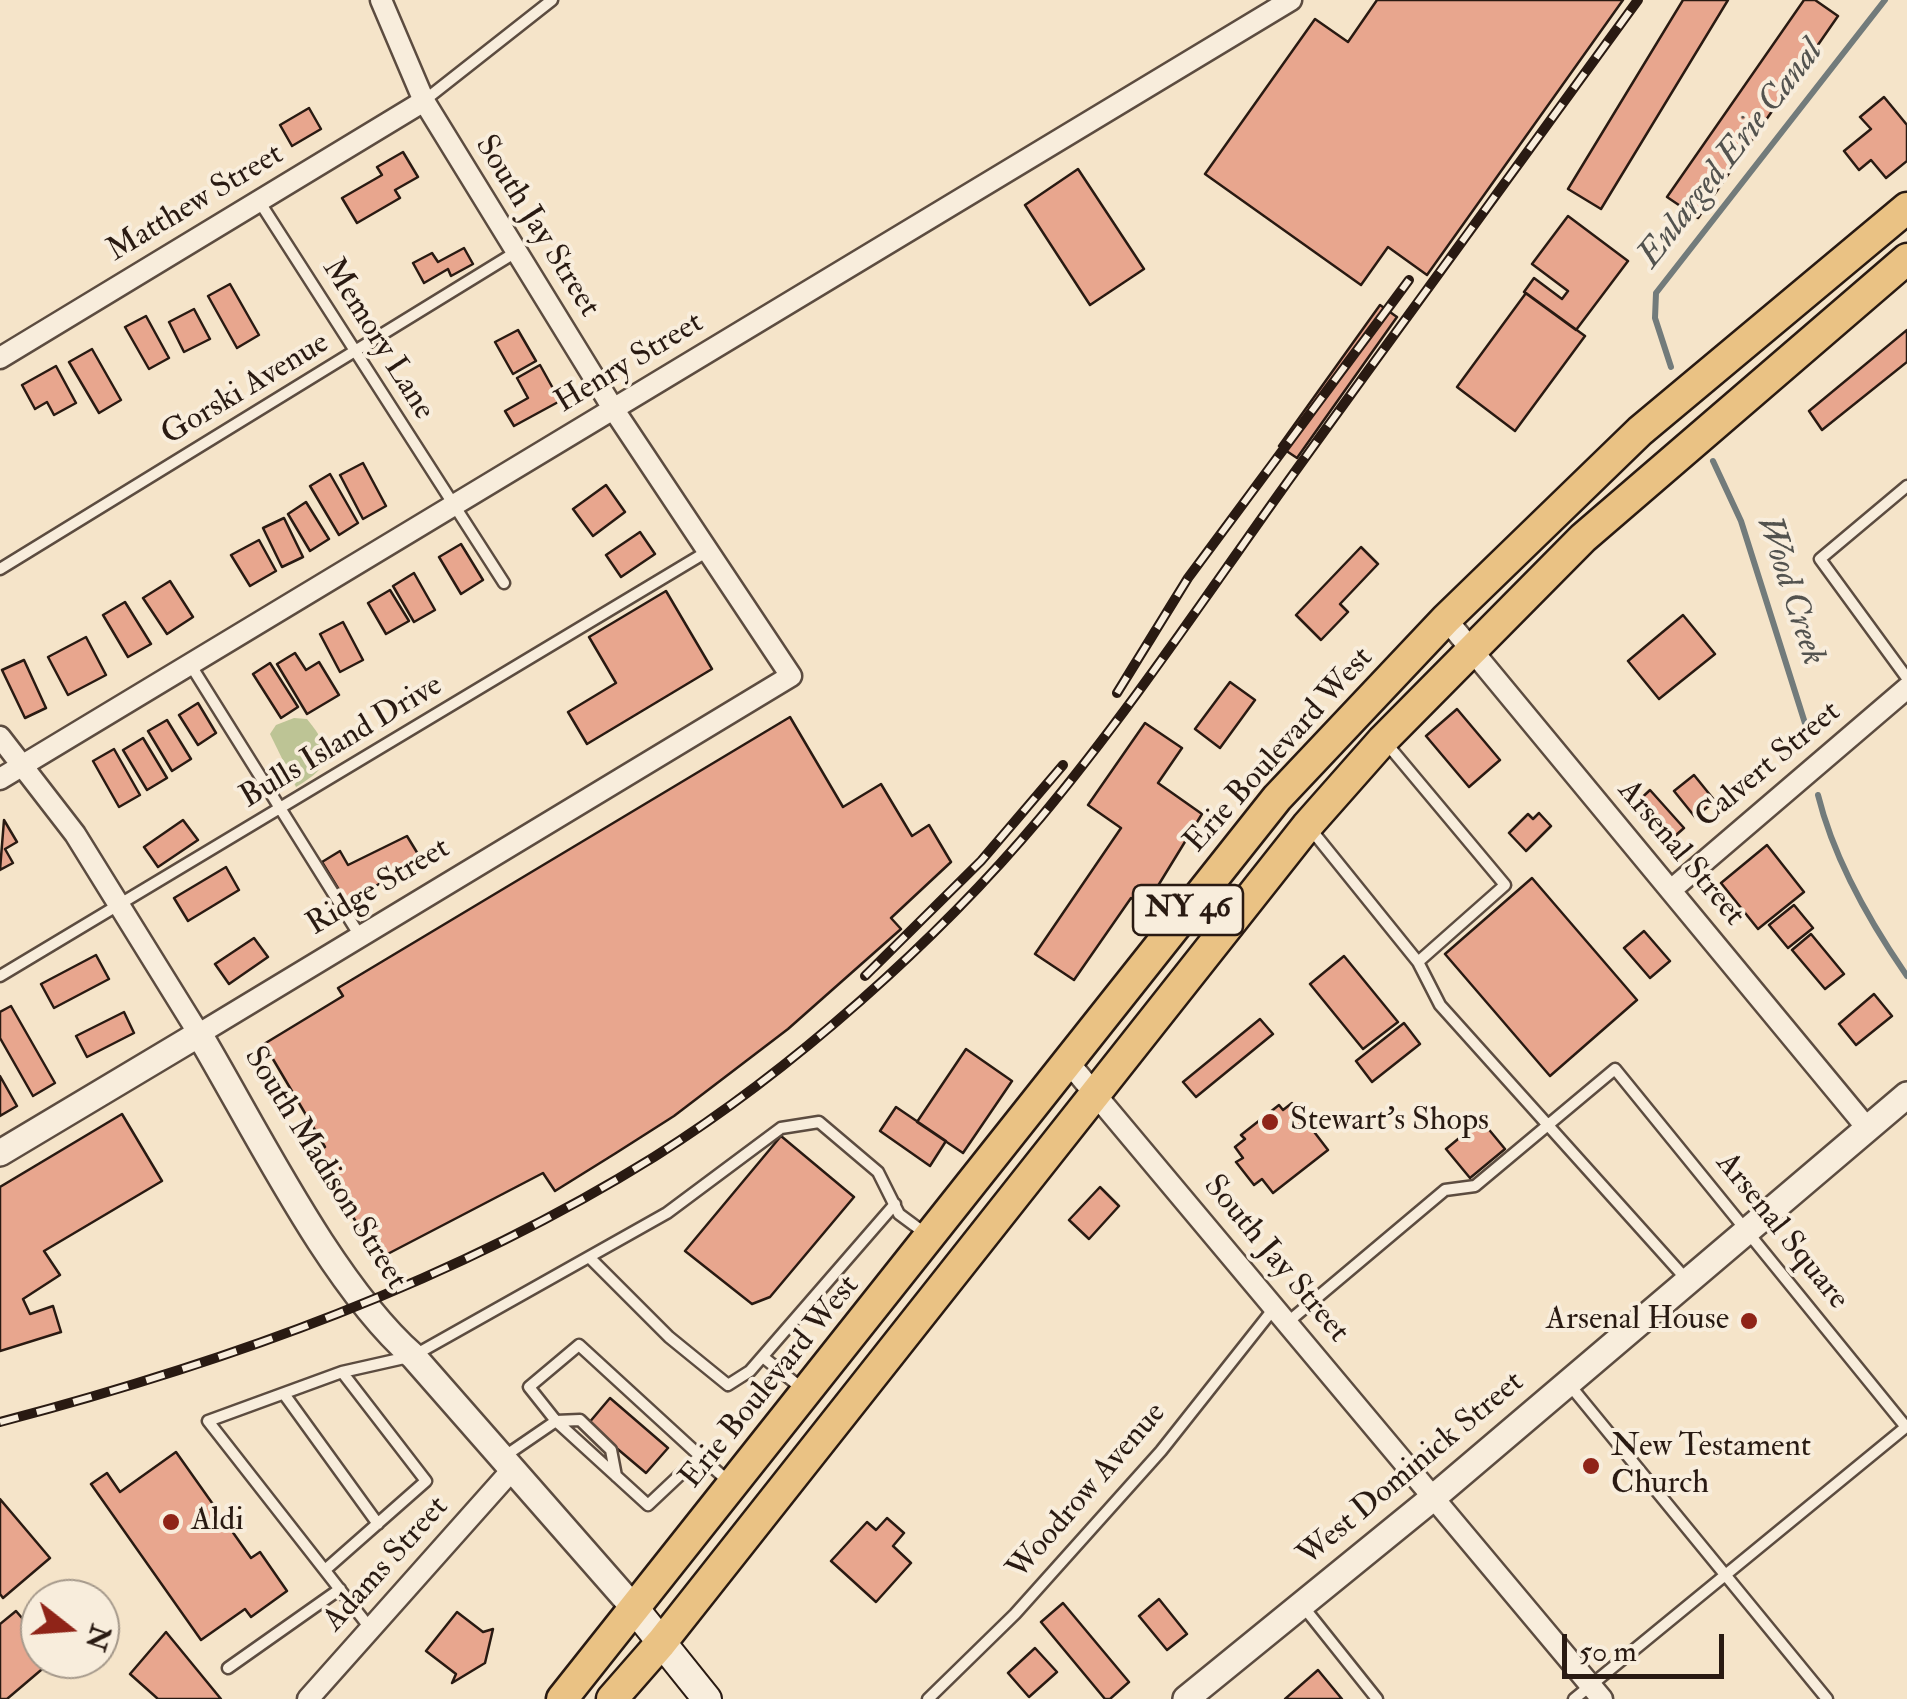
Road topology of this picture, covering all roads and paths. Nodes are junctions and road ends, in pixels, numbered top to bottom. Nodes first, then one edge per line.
1 (381, 0) edge
2 (552, 0) edge
3 (1291, 0) edge
4 (424, 101) junction
5 (259, 201) junction
6 (1907, 208) edge
7 (516, 252) junction
8 (1907, 259) edge
9 (355, 353) junction
10 (0, 358) edge
11 (614, 410) junction
12 (1907, 486) edge
13 (453, 506) junction
14 (709, 551) junction
15 (0, 569) edge
16 (504, 583) dead end
17 (1446, 619) junction
18 (1471, 650) junction
19 (190, 664) junction
20 (791, 676) joint
21 (1907, 678) edge
22 (1907, 688) edge
23 (0, 737) edge
24 (1383, 740) junction
25 (22, 766) junction
26 (0, 778) edge
27 (282, 808) junction
28 (1307, 826) junction
29 (1671, 890) junction
30 (118, 906) junction
31 (360, 937) junction
32 (1418, 962) junction
33 (0, 976) edge
34 (199, 1034) junction
35 (1068, 1063) junction
36 (1615, 1069) joint
37 (1096, 1094) junction
38 (1907, 1096) edge
39 (1546, 1124) junction
40 (1868, 1129) junction
41 (0, 1153) edge
42 (895, 1204) junction
43 (1749, 1231) junction
44 (931, 1238) junction
45 (590, 1258) junction
46 (1687, 1280) junction
47 (1282, 1314) junction
48 (413, 1356) junction
49 (763, 1357) junction
50 (342, 1372) junction
51 (1567, 1382) junction
52 (284, 1394) junction
53 (808, 1394) junction
54 (556, 1421) junction
55 (1907, 1426) edge
56 (700, 1456) junction
57 (506, 1465) junction
58 (734, 1485) junction
59 (1434, 1497) junction
60 (378, 1524) junction
61 (325, 1570) junction
62 (1727, 1576) junction
63 (340, 1588) junction
64 (1302, 1604) junction
65 (634, 1608) junction
66 (370, 1628) junction
67 (661, 1644) junction
68 (228, 1668) dead end
69 (1596, 1692) edge
70 (308, 1699) edge
71 (562, 1699) edge
72 (612, 1699) edge
73 (707, 1699) edge
74 (928, 1699) edge
75 (1186, 1699) edge
76 (1377, 1699) edge
77 (1574, 1699) edge
78 (1827, 1699) edge

1 - 4 street, South Jay Street
2 - 4 lane
3 - 11 street, Henry Street
4 - 5 street, Matthew Street
4 - 7 street, South Jay Street
5 - 9 lane, Memory Lane
5 - 10 street, Matthew Street
6 - 17 main road, Erie Boulevard West / NY 46
7 - 9 lane, Gorski Avenue
7 - 11 street, South Jay Street
8 - 18 main road, NY 46
9 - 13 lane, Memory Lane
9 - 15 lane, Gorski Avenue
11 - 13 street, Henry Street
11 - 14 street, South Jay Street
12 - 21 lane
13 - 16 lane, Memory Lane
13 - 19 street, Henry Street
14 - 20 street, South Jay Street
14 - 27 lane, Bulls Island Drive
17 - 18 street, Arsenal Street
17 - 35 main road, Erie Boulevard West / NY 46
18 - 24 main road, NY 46
18 - 29 street, Arsenal Street
19 - 25 street, Henry Street
19 - 27 lane
20 - 31 street, Ridge Street
22 - 29 street, Calvert Street
23 - 25 street, South Madison Street
24 - 28 main road, NY 46
24 - 32 lane
25 - 26 street, Henry Street
25 - 30 street, South Madison Street
27 - 30 lane, Bulls Island Drive
27 - 31 lane
28 - 32 lane
28 - 37 main road, NY 46
29 - 40 street, Arsenal Street
30 - 33 lane, Bulls Island Drive
30 - 34 street, South Madison Street
31 - 34 street, Ridge Street
32 - 39 lane
34 - 41 street, Ridge Street
34 - 48 street, South Madison Street
35 - 37 street, South Jay Street
35 - 44 main road, Erie Boulevard West / NY 46
36 - 39 lane, Woodrow Avenue
36 - 43 lane, Arsenal Square
37 - 47 street, South Jay Street
37 - 67 main road, NY 46
38 - 40 street, West Dominick Street
39 - 46 lane
39 - 47 lane, Woodrow Avenue
40 - 43 street, West Dominick Street
42 - 44 lane
42 - 45 lane
42 - 49 lane
43 - 46 street, West Dominick Street
43 - 55 lane, Arsenal Square
44 - 53 main road, Erie Boulevard West / NY 46
45 - 48 lane
45 - 49 lane
46 - 51 street, West Dominick Street
47 - 59 street, South Jay Street
47 - 74 lane, Woodrow Avenue
48 - 50 lane
48 - 57 street, South Madison Street
49 - 53 lane
50 - 52 lane
50 - 60 lane
51 - 59 street, West Dominick Street
51 - 62 lane
52 - 60 lane
52 - 61 lane
53 - 58 main road, Erie Boulevard West / NY 46
54 - 56 lane
54 - 56 lane
54 - 57 lane
55 - 62 lane
56 - 58 lane
57 - 65 street, South Madison Street
57 - 66 street, Adams Street
58 - 65 main road, Erie Boulevard West / NY 46
59 - 64 street, West Dominick Street
59 - 69 street, South Jay Street
60 - 61 lane
61 - 63 lane
62 - 69 lane
62 - 78 lane
63 - 66 lane
63 - 68 lane
64 - 75 street, West Dominick Street
64 - 76 lane
65 - 67 main road, South Madison Street
65 - 71 main road, Erie Boulevard West / NY 46
66 - 70 street, Adams Street
67 - 72 main road, NY 46
67 - 73 main road, South Madison Street
69 - 77 lane

